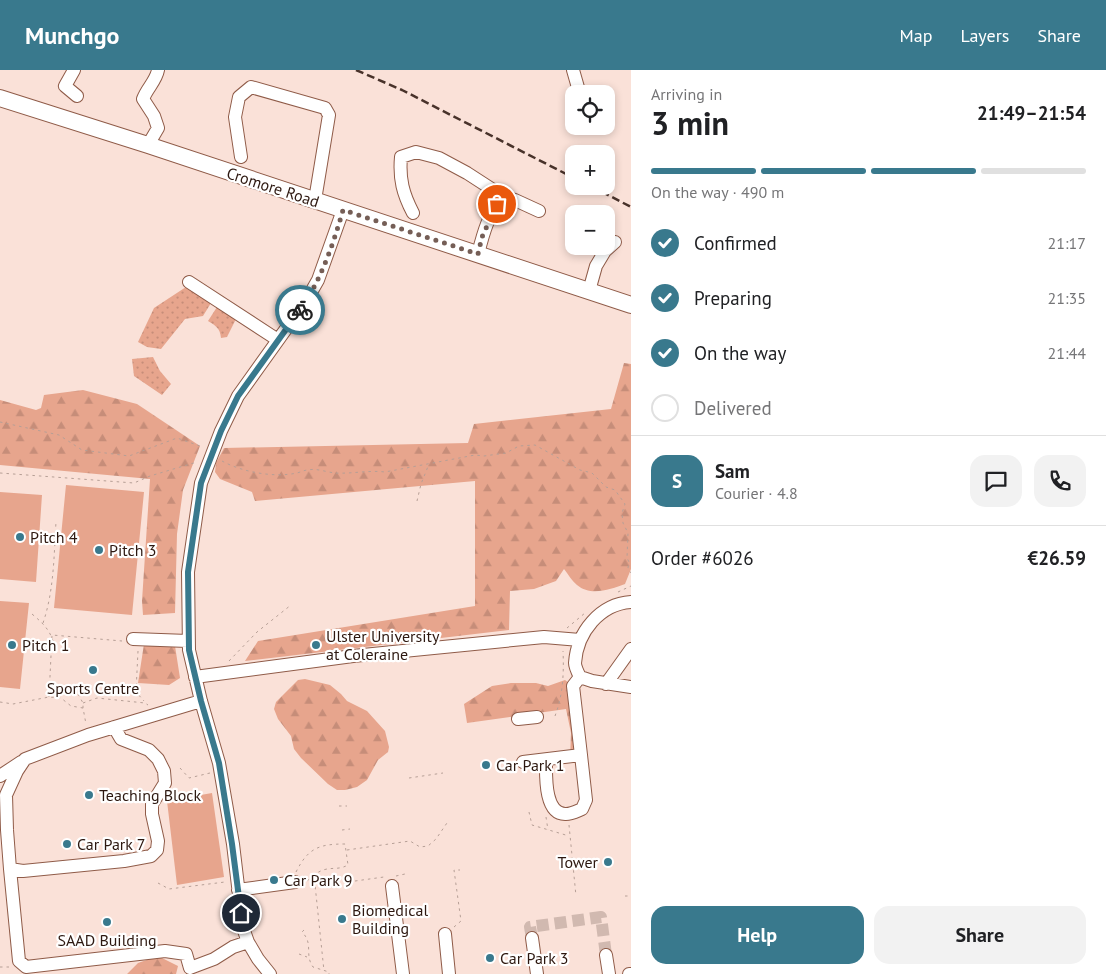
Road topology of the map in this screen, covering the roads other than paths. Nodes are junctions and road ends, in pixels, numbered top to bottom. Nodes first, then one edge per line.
1 (74, 70) edge
2 (158, 70) edge
3 (573, 70) edge
4 (577, 85) edge
5 (77, 96) dead end
6 (0, 98) edge
7 (148, 145) junction
8 (242, 157) dead end
9 (504, 197) junction
10 (315, 200) junction
11 (343, 210) junction
12 (539, 211) dead end
13 (413, 213) dead end
14 (478, 254) junction
15 (603, 255) edge
16 (189, 282) dead end
17 (589, 291) junction
18 (631, 305) edge
19 (278, 340) junction
20 (628, 604) edge
21 (133, 639) road end
22 (580, 640) junction
23 (188, 641) junction
24 (631, 649) edge
25 (195, 677) junction
26 (580, 677) junction
27 (606, 684) junction
28 (631, 687) edge
29 (201, 701) junction
30 (537, 718) dead end
31 (518, 720) dead end
32 (114, 727) junction
33 (582, 755) junction
34 (25, 759) junction
35 (546, 760) junction
36 (523, 762) dead end
37 (0, 776) edge
38 (10, 868) junction
39 (294, 879) road end
40 (392, 879) road end
41 (234, 886) junction
42 (445, 934) road end
43 (532, 938) dead end
44 (248, 942) junction
45 (606, 955) tunnel mouth
46 (188, 971) edge
47 (270, 974) edge
48 (403, 974) edge
49 (449, 974) edge
50 (537, 974) edge
51 (609, 974) edge

1 - 5 street
2 - 7 street
3 - 4 street
6 - 7 main road, Cromore Road
7 - 10 main road, Cromore Road
8 - 10 street
9 - 12 street
9 - 13 street
9 - 14 street
10 - 11 main road, Cromore Road
11 - 14 main road, Cromore Road
11 - 19 street
14 - 17 main road, Cromore Road
15 - 17 street
16 - 19 street
17 - 18 main road, Cromore Road
19 - 23 street
20 - 22 street
21 - 23 street
22 - 25 street
22 - 26 street
23 - 25 street
24 - 27 street
25 - 29 street
26 - 27 street
26 - 33 street
27 - 28 street
29 - 32 street
29 - 41 street
30 - 31 street
32 - 34 street
32 - 38 street
33 - 35 street
33 - 35 street
34 - 37 street
34 - 38 street
35 - 36 street
38 - 46 street
39 - 41 street
40 - 48 street
41 - 44 street
42 - 49 street
43 - 50 street
44 - 46 street
44 - 47 street
45 - 51 street

